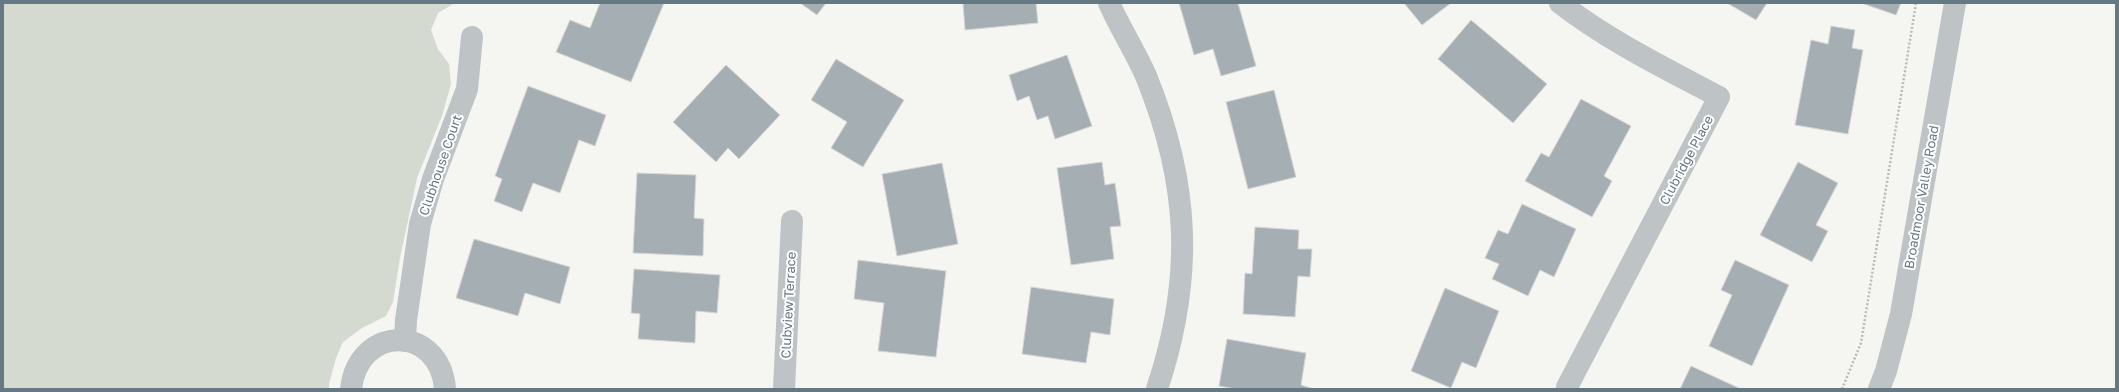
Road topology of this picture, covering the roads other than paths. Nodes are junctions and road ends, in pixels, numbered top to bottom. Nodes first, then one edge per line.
1 (1109, 3) edge
2 (1560, 3) edge
3 (1955, 3) edge
4 (472, 37) dead end
5 (792, 221) dead end
6 (405, 341) junction
7 (1567, 387) dead end
8 (351, 389) edge
9 (445, 389) edge
10 (784, 389) edge
11 (1157, 389) edge
12 (1879, 389) edge

1 - 11 street
2 - 7 street, Clubridge Place
3 - 12 street, Broadmoor Valley Road
4 - 6 street, Clubhouse Court
5 - 10 street, Clubview Terrace
6 - 8 street
6 - 9 street

